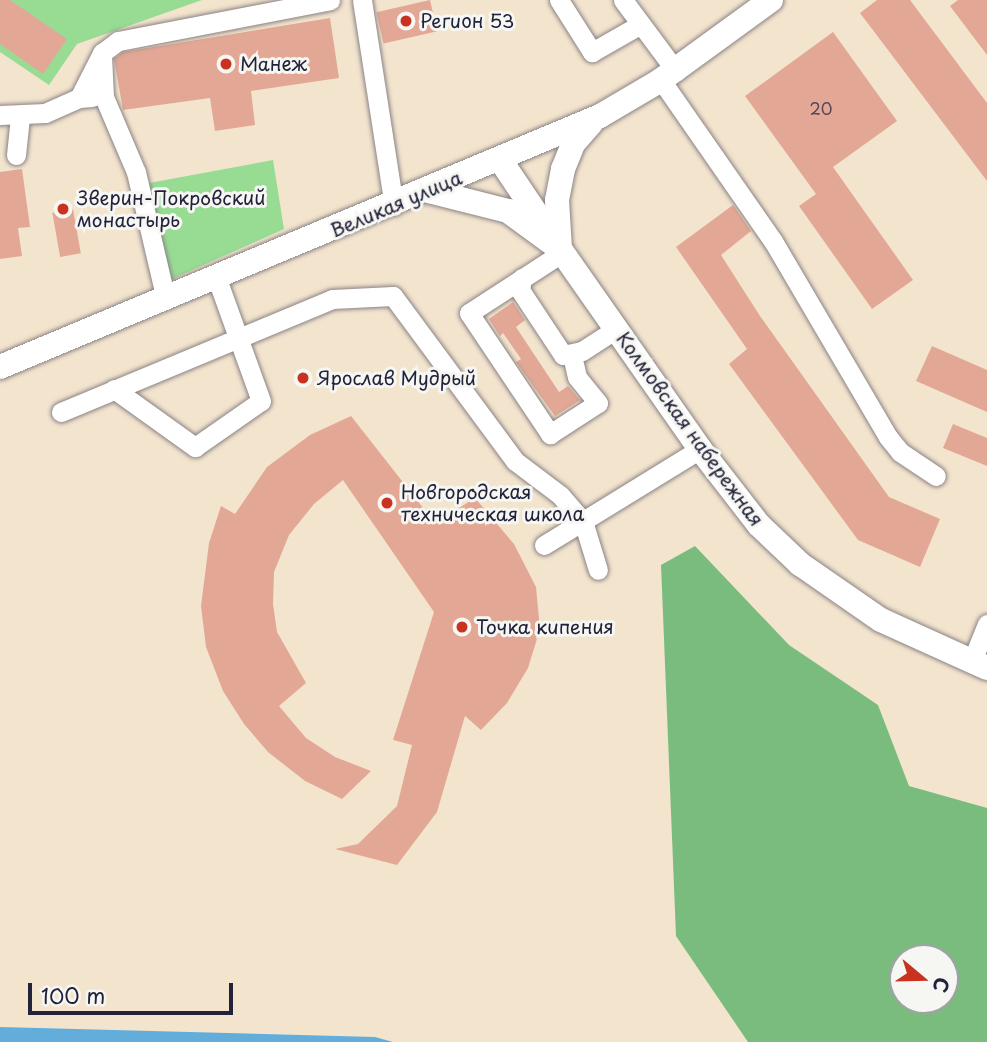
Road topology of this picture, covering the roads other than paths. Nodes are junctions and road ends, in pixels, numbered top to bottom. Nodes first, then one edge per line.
1 (330, 0) edge
2 (362, 0) edge
3 (559, 0) edge
4 (623, 0) edge
5 (771, 0) edge
6 (641, 24) junction
7 (102, 54) junction
8 (668, 75) junction
9 (79, 97) junction
10 (104, 97) junction
11 (10, 115) edge
12 (600, 116) junction
13 (16, 155) dead end
14 (501, 161) junction
15 (429, 191) junction
16 (394, 206) junction
17 (562, 251) junction
18 (522, 278) junction
19 (217, 279) junction
20 (166, 300) junction
21 (616, 328) junction
22 (239, 338) junction
23 (572, 355) junction
24 (0, 367) edge
25 (114, 389) junction
26 (61, 412) dead end
27 (700, 449) junction
28 (936, 476) dead end
29 (583, 521) junction
30 (544, 545) dead end
31 (598, 570) dead end
32 (987, 624) edge
33 (979, 665) edge

1 - 7 street
2 - 16 street
3 - 6 street
4 - 6 street
5 - 8 main road, Великая улица
6 - 8 street
7 - 9 street
7 - 10 street
8 - 12 main road, Великая улица
8 - 28 street
9 - 10 street
9 - 11 street
10 - 20 street
11 - 13 street
12 - 14 main road, Великая улица
12 - 17 main road
14 - 15 main road, Великая улица
14 - 17 main road, Колмовская набережная
15 - 16 main road, Великая улица
15 - 17 main road
16 - 19 main road, Великая улица
17 - 18 street
17 - 21 main road, Колмовская набережная
18 - 23 street
18 - 23 street
19 - 20 main road, Великая улица
19 - 22 street
20 - 24 main road, Великая улица
21 - 23 street
21 - 27 main road, Колмовская набережная
22 - 25 street
22 - 25 street
22 - 29 street
25 - 26 street
27 - 29 street
27 - 33 main road, Колмовская набережная
29 - 30 street
29 - 31 street
32 - 33 street

